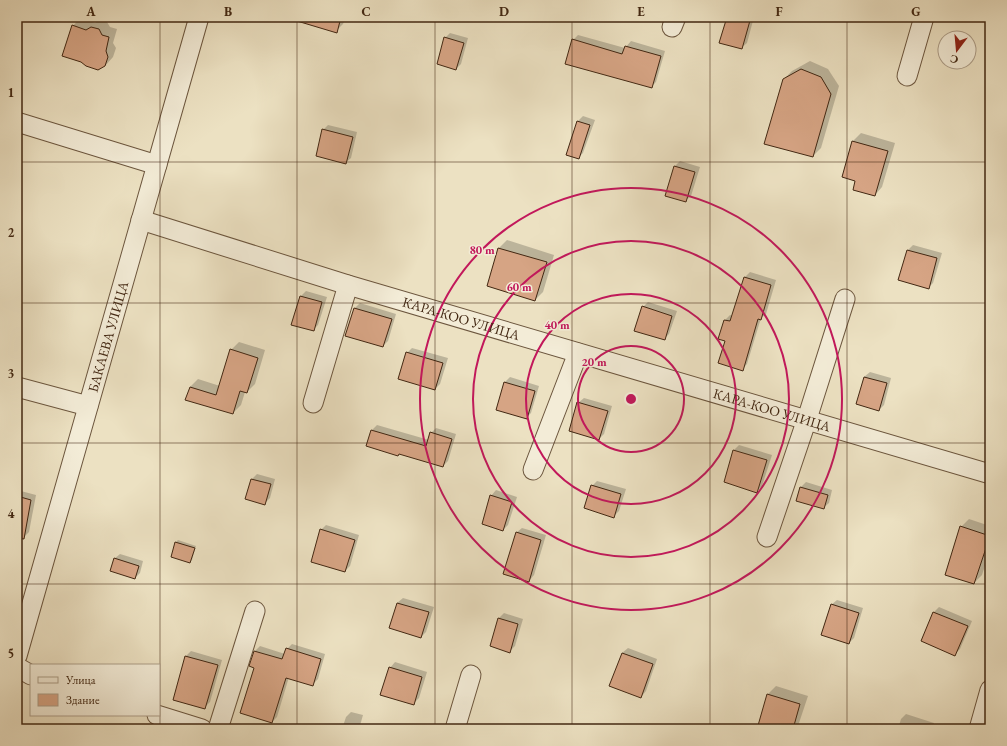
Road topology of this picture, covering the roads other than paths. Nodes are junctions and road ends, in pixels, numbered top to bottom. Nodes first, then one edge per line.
1 (199, 17) edge
2 (924, 17) edge
3 (907, 76) dead end
4 (17, 122) edge
5 (157, 166) junction
6 (141, 220) junction
7 (348, 285) junction
8 (845, 298) dead end
9 (578, 352) junction
10 (17, 387) edge
11 (313, 403) dead end
12 (88, 406) junction
13 (807, 419) junction
14 (533, 470) dead end
15 (990, 474) edge
16 (767, 537) dead end
17 (254, 611) dead end
18 (17, 656) edge
19 (17, 667) edge
20 (30, 674) edge
21 (471, 675) dead end
22 (990, 690) edge
23 (160, 716) edge
24 (202, 729) edge
25 (218, 729) edge
26 (455, 729) edge
27 (979, 729) edge

1 - 5 street, БАКАЕВА УЛИЦА
2 - 3 street
4 - 5 street
5 - 6 street, БАКАЕВА УЛИЦА
6 - 7 street, КАРА-КОО УЛИЦА
6 - 12 street, БАКАЕВА УЛИЦА
7 - 9 street, КАРА-КОО УЛИЦА
7 - 11 street
8 - 13 street
9 - 13 street, КАРА-КОО УЛИЦА
9 - 14 street
10 - 12 street
12 - 18 street, БАКАЕВА УЛИЦА
13 - 15 street, КАРА-КОО УЛИЦА
13 - 16 street
17 - 25 street
19 - 20 street
21 - 26 street
22 - 27 street
23 - 24 street

